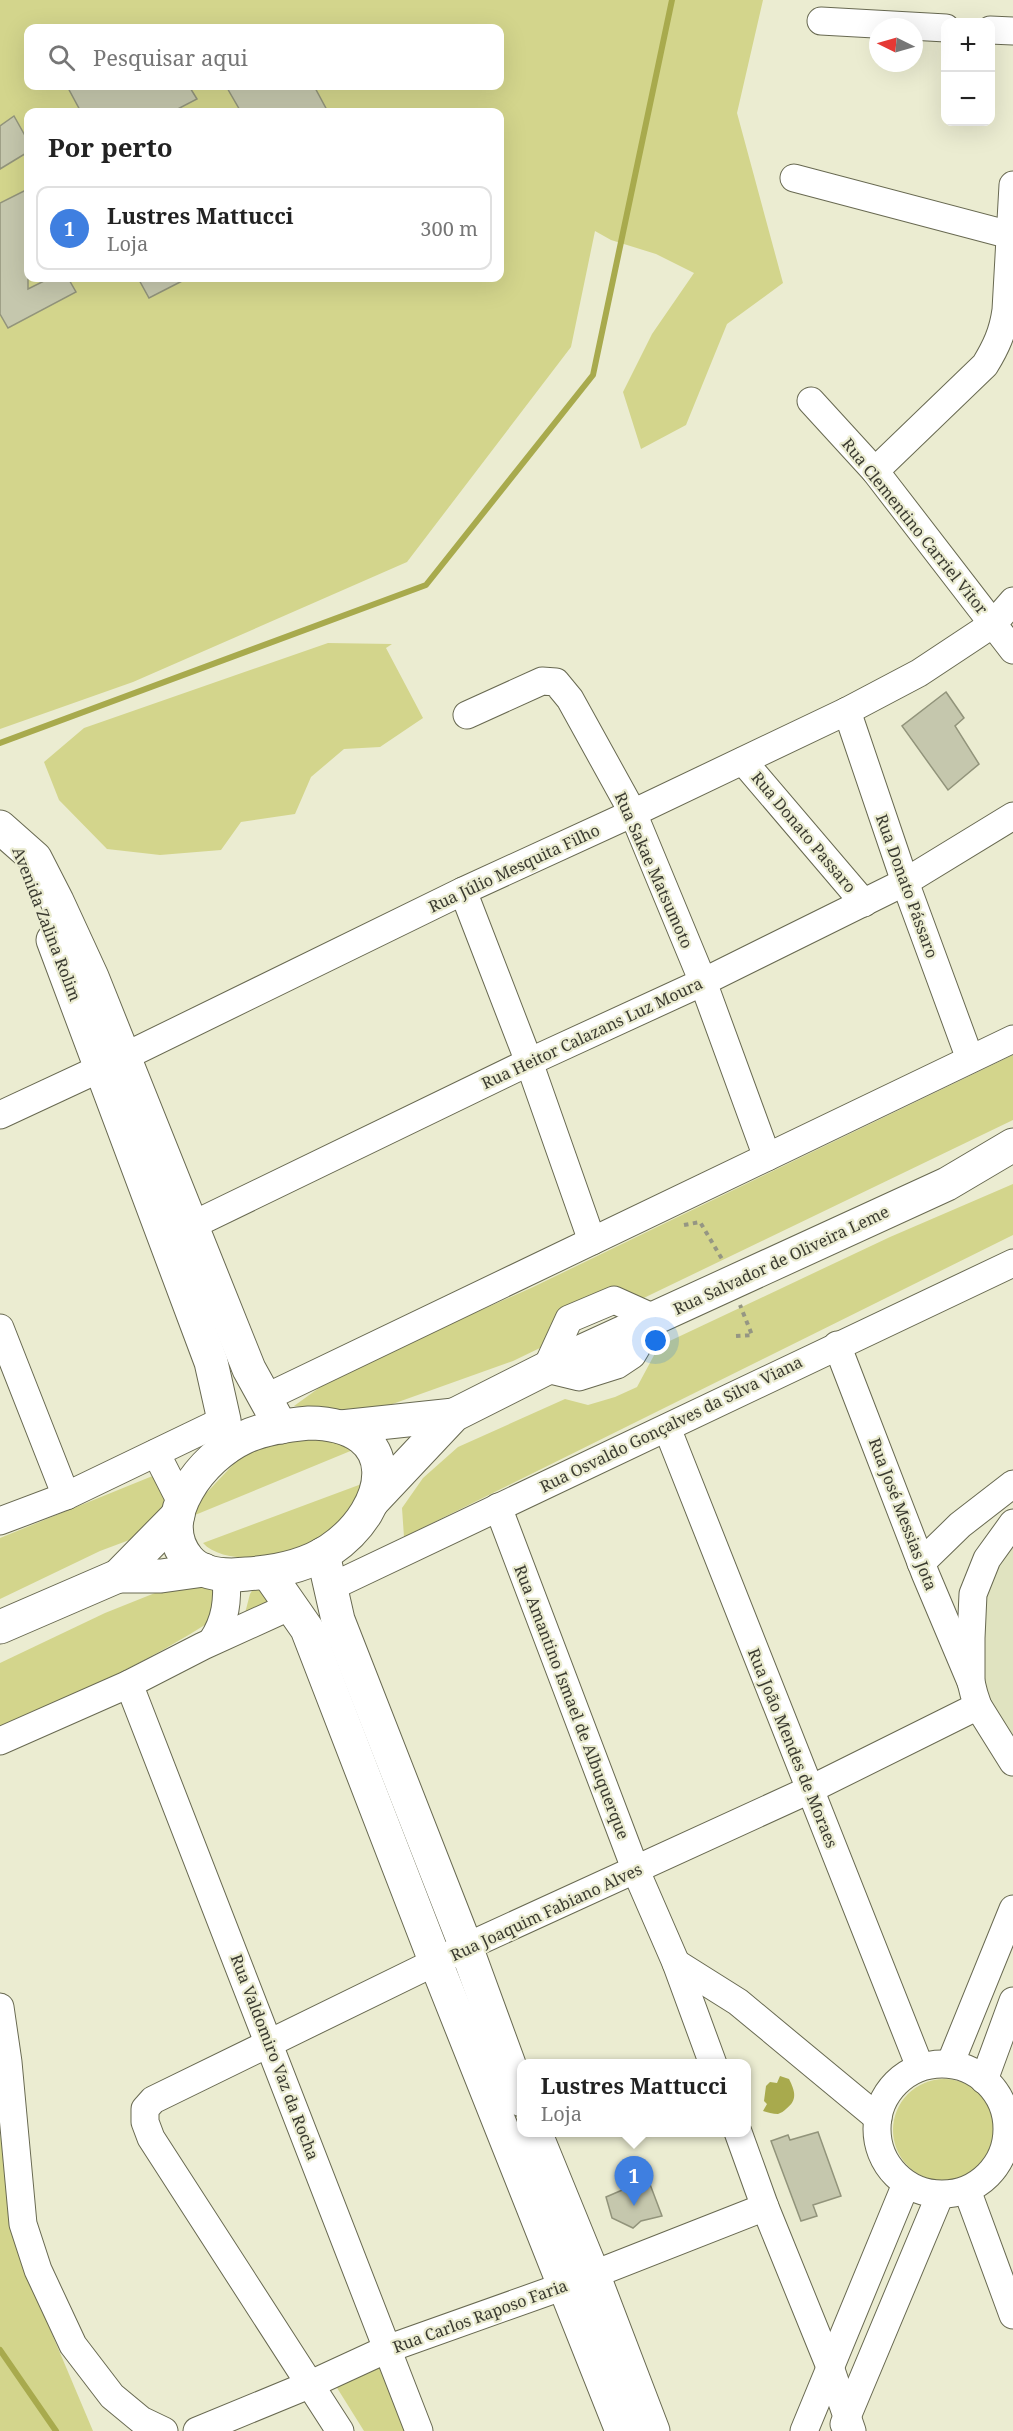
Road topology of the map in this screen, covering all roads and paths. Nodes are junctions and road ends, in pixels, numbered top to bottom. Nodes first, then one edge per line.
1 (821, 21) dead end
2 (941, 27) edge
3 (995, 30) edge
4 (1013, 31) edge
5 (794, 178) dead end
6 (1013, 185) edge
7 (1010, 234) junction
8 (811, 401) dead end
9 (875, 471) junction
10 (1013, 601) edge
11 (993, 624) junction
12 (1013, 650) edge
13 (847, 711) junction
14 (467, 715) dead end
15 (744, 760) junction
16 (633, 813) junction
17 (1013, 816) edge
18 (7, 833) edge
19 (905, 882) junction
20 (463, 891) junction
21 (864, 903) junction
22 (703, 982) junction
23 (1013, 1039) edge
24 (970, 1059) junction
25 (112, 1061) junction
26 (528, 1062) junction
27 (0, 1114) edge
28 (1013, 1145) edge
29 (767, 1157) junction
30 (1013, 1164) edge
31 (947, 1184) junction
32 (684, 1225) dead end
33 (178, 1232) junction
34 (592, 1241) junction
35 (1013, 1263) edge
36 (734, 1281) junction
37 (0, 1328) edge
38 (736, 1336) dead end
39 (837, 1345) junction
40 (265, 1398) junction
41 (454, 1415) junction
42 (341, 1426) junction
43 (281, 1427) junction
44 (667, 1428) junction
45 (226, 1434) junction
46 (156, 1454) junction
47 (1013, 1484) edge
48 (66, 1496) junction
49 (373, 1501) junction
50 (498, 1507) junction
51 (179, 1509) junction
52 (0, 1521) edge
53 (1013, 1523) edge
54 (323, 1554) junction
55 (923, 1568) junction
56 (215, 1573) junction
57 (268, 1573) junction
58 (118, 1576) junction
59 (331, 1587) junction
60 (973, 1594) junction
61 (291, 1606) junction
62 (0, 1628) edge
63 (212, 1641) junction
64 (129, 1684) junction
65 (974, 1694) junction
66 (0, 1741) edge
67 (1013, 1762) edge
68 (809, 1790) junction
69 (636, 1871) junction
70 (1013, 1909) edge
71 (466, 1947) junction
72 (436, 1963) junction
73 (676, 1963) junction
74 (1013, 2001) edge
75 (0, 2007) edge
76 (269, 2043) junction
77 (711, 2059) edge
78 (950, 2064) junction
79 (920, 2067) junction
80 (984, 2080) junction
81 (517, 2086) edge
82 (878, 2118) junction
83 (536, 2137) edge
84 (739, 2137) edge
85 (1007, 2163) edge
86 (906, 2184) junction
87 (967, 2190) junction
88 (940, 2195) junction
89 (765, 2207) junction
90 (579, 2280) junction
91 (1013, 2315) edge
92 (387, 2349) junction
93 (830, 2367) junction
94 (311, 2384) junction
95 (846, 2427) edge
96 (164, 2431) edge
97 (197, 2431) edge
98 (340, 2431) edge
99 (419, 2431) edge
100 (622, 2431) edge
101 (653, 2431) edge
102 (804, 2431) edge

1 - 2 street
3 - 4 street
5 - 7 street
6 - 7 street
7 - 9 street
8 - 9 street, Rua Clementino Carriel Vitor
9 - 11 street, Rua Clementino Carriel Vitor
10 - 11 street, Rua Júlio Mesquita Filho
11 - 12 street, Rua Clementino Carriel Vitor
11 - 13 street, Rua Júlio Mesquita Filho
13 - 15 street, Rua Júlio Mesquita Filho
13 - 19 street, Rua Donato Pássaro
14 - 16 street, Rua Sakae Matsumoto
15 - 16 street, Rua Júlio Mesquita Filho
15 - 21 street, Rua Donato Passaro
16 - 20 street, Rua Júlio Mesquita Filho
16 - 22 street, Rua Sakae Matsumoto
17 - 19 street, Rua Heitor Calazans Luz Moura
18 - 25 main road, Avenida Zalina Rolim
19 - 21 street, Rua Heitor Calazans Luz Moura
19 - 24 street, Rua Donato Pássaro
20 - 25 street, Rua Júlio Mesquita Filho
20 - 26 street
21 - 22 street, Rua Heitor Calazans Luz Moura
22 - 26 street, Rua Heitor Calazans Luz Moura
22 - 29 street, Rua Sakae Matsumoto
23 - 24 street
24 - 29 street
25 - 27 street, Rua Júlio Mesquita Filho
25 - 33 main road, Avenida Zalina Rolim
26 - 33 street, Rua Heitor Calazans Luz Moura
26 - 34 street
28 - 31 main road
29 - 34 street
30 - 31 main road
31 - 36 main road, Rua Salvador de Oliveira Leme
32 - 36 path
33 - 40 main road, Avenida Zalina Rolim
33 - 45 main road, Avenida Zalina Rolim
34 - 40 street
35 - 39 street, Rua Osvaldo Gonçalves da Silva Viana
36 - 38 path
36 - 41 main road, Rua Salvador de Oliveira Leme
37 - 48 street
39 - 44 street, Rua Osvaldo Gonçalves da Silva Viana
39 - 55 street, Rua José Messias Jota
40 - 43 main road, Avenida Zalina Rolim
41 - 42 main road
41 - 49 main road
42 - 43 main road
42 - 49 main road
43 - 45 main road
44 - 50 street, Rua Osvaldo Gonçalves da Silva Viana
44 - 68 street, Rua João Mendes de Moraes
45 - 46 street
45 - 51 main road
46 - 48 street
46 - 51 street
47 - 55 street
48 - 52 street
49 - 54 main road
50 - 59 street, Rua Osvaldo Gonçalves da Silva Viana
50 - 69 street, Rua Amantino Ismael de Albuquerque
51 - 56 main road
51 - 58 main road
53 - 60 street
54 - 57 main road
54 - 59 main road
55 - 60 street
55 - 65 street, Rua José Messias Jota
56 - 57 main road
56 - 58 main road
56 - 63 street
57 - 61 main road
58 - 62 main road
59 - 71 main road
60 - 65 street
61 - 63 street
61 - 72 main road
63 - 64 street
64 - 66 street
64 - 76 street, Rua Valdomiro Vaz da Rocha
65 - 67 street, Rua José Messias Jota
65 - 68 street, Rua Joaquim Fabiano Alves
68 - 69 street, Rua Joaquim Fabiano Alves
68 - 79 street, Rua João Mendes de Moraes
69 - 71 street, Rua Joaquim Fabiano Alves
69 - 73 street, Rua Amantino Ismael de Albuquerque
70 - 78 street
71 - 72 street, Rua Joaquim Fabiano Alves
71 - 81 main road
72 - 76 street, Rua Joaquim Fabiano Alves
72 - 90 main road
73 - 77 street, Rua Amantino Ismael de Albuquerque
73 - 82 street
74 - 80 street
75 - 96 street
76 - 92 street, Rua Valdomiro Vaz da Rocha
76 - 94 street, Rua Joaquim Fabiano Alves
78 - 79 street
78 - 80 street
79 - 82 street
80 - 85 street
82 - 86 street
83 - 90 main road
84 - 89 street
85 - 87 street
86 - 88 street
86 - 93 street
87 - 88 street
87 - 91 street
88 - 95 street
89 - 90 street, Rua Carlos Raposo Faria
89 - 93 street
90 - 92 street, Rua Carlos Raposo Faria
90 - 100 main road
90 - 101 main road
92 - 94 street, Rua Carlos Raposo Faria
92 - 99 street, Rua Valdomiro Vaz da Rocha
93 - 95 street
93 - 102 street
94 - 97 street, Rua Carlos Raposo Faria
94 - 98 street

